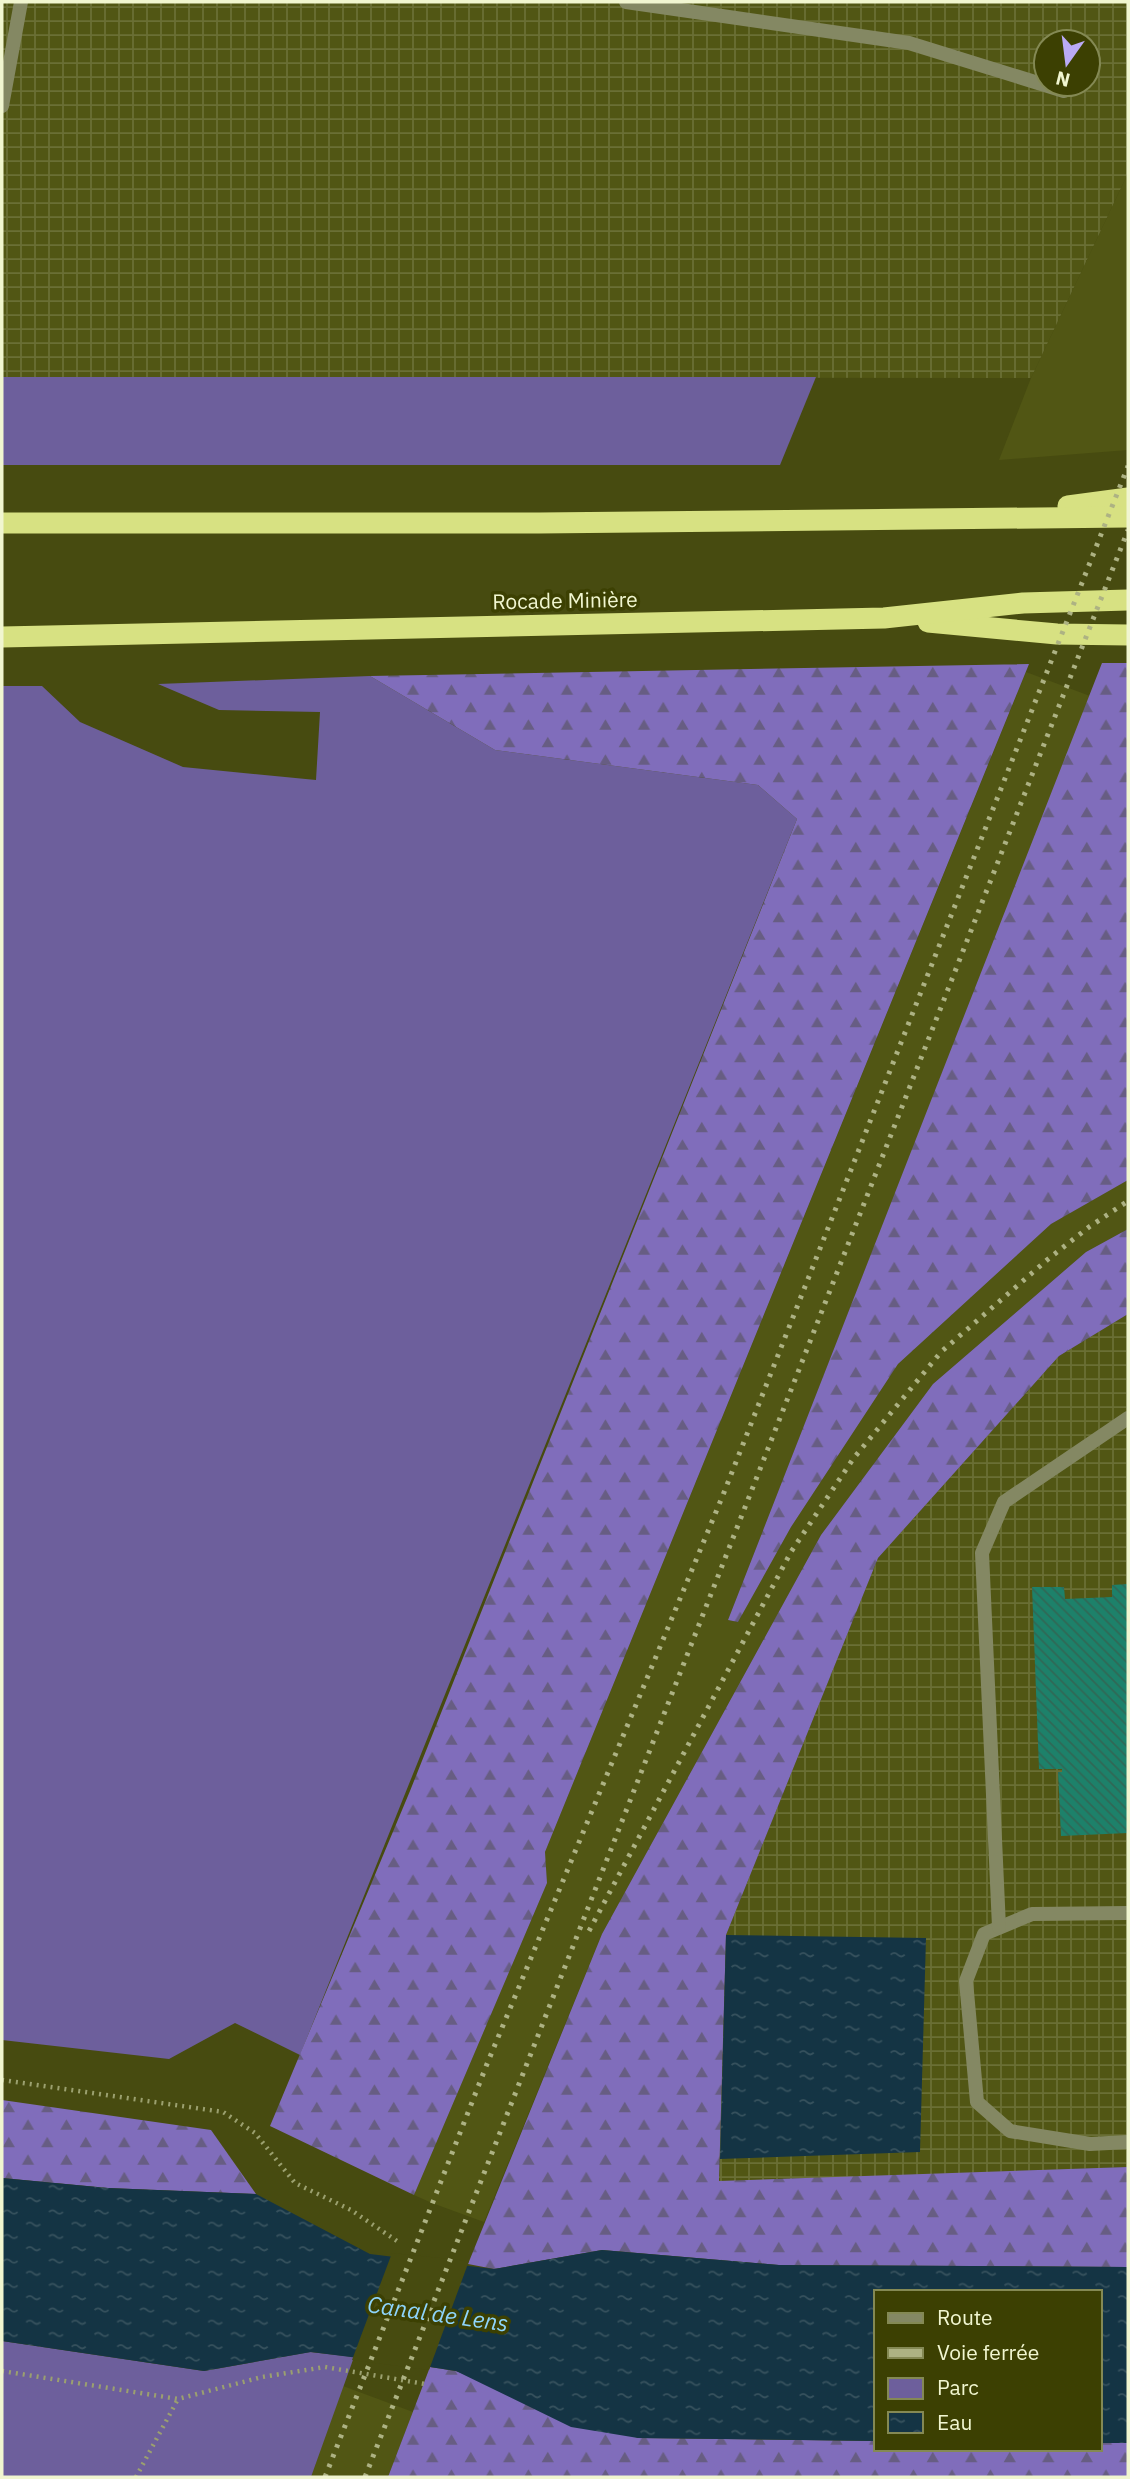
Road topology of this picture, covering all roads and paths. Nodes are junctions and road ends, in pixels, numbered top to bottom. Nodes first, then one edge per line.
1 (21, 2) edge
2 (626, 2) edge
3 (1032, 81) edge
4 (2, 106) edge
5 (1128, 498) edge
6 (986, 517) junction
7 (1128, 517) edge
8 (2, 523) edge
9 (1128, 600) edge
10 (884, 618) junction
11 (1128, 635) edge
12 (2, 637) edge
13 (1128, 1418) edge
14 (1128, 1913) edge
15 (999, 1927) junction
16 (2, 2080) edge
17 (1128, 2142) edge
18 (397, 2241) dead end
19 (2, 2371) edge
20 (425, 2384) dead end
21 (178, 2399) junction
22 (136, 2477) edge

1 - 4 street
2 - 3 street
5 - 6 highway
6 - 7 highway
6 - 8 highway
9 - 10 highway, Rocade Minière
10 - 11 highway
10 - 12 highway, Rocade Minière
13 - 15 street
14 - 15 street
15 - 17 street
16 - 18 path
19 - 21 path
20 - 21 path
21 - 22 path

